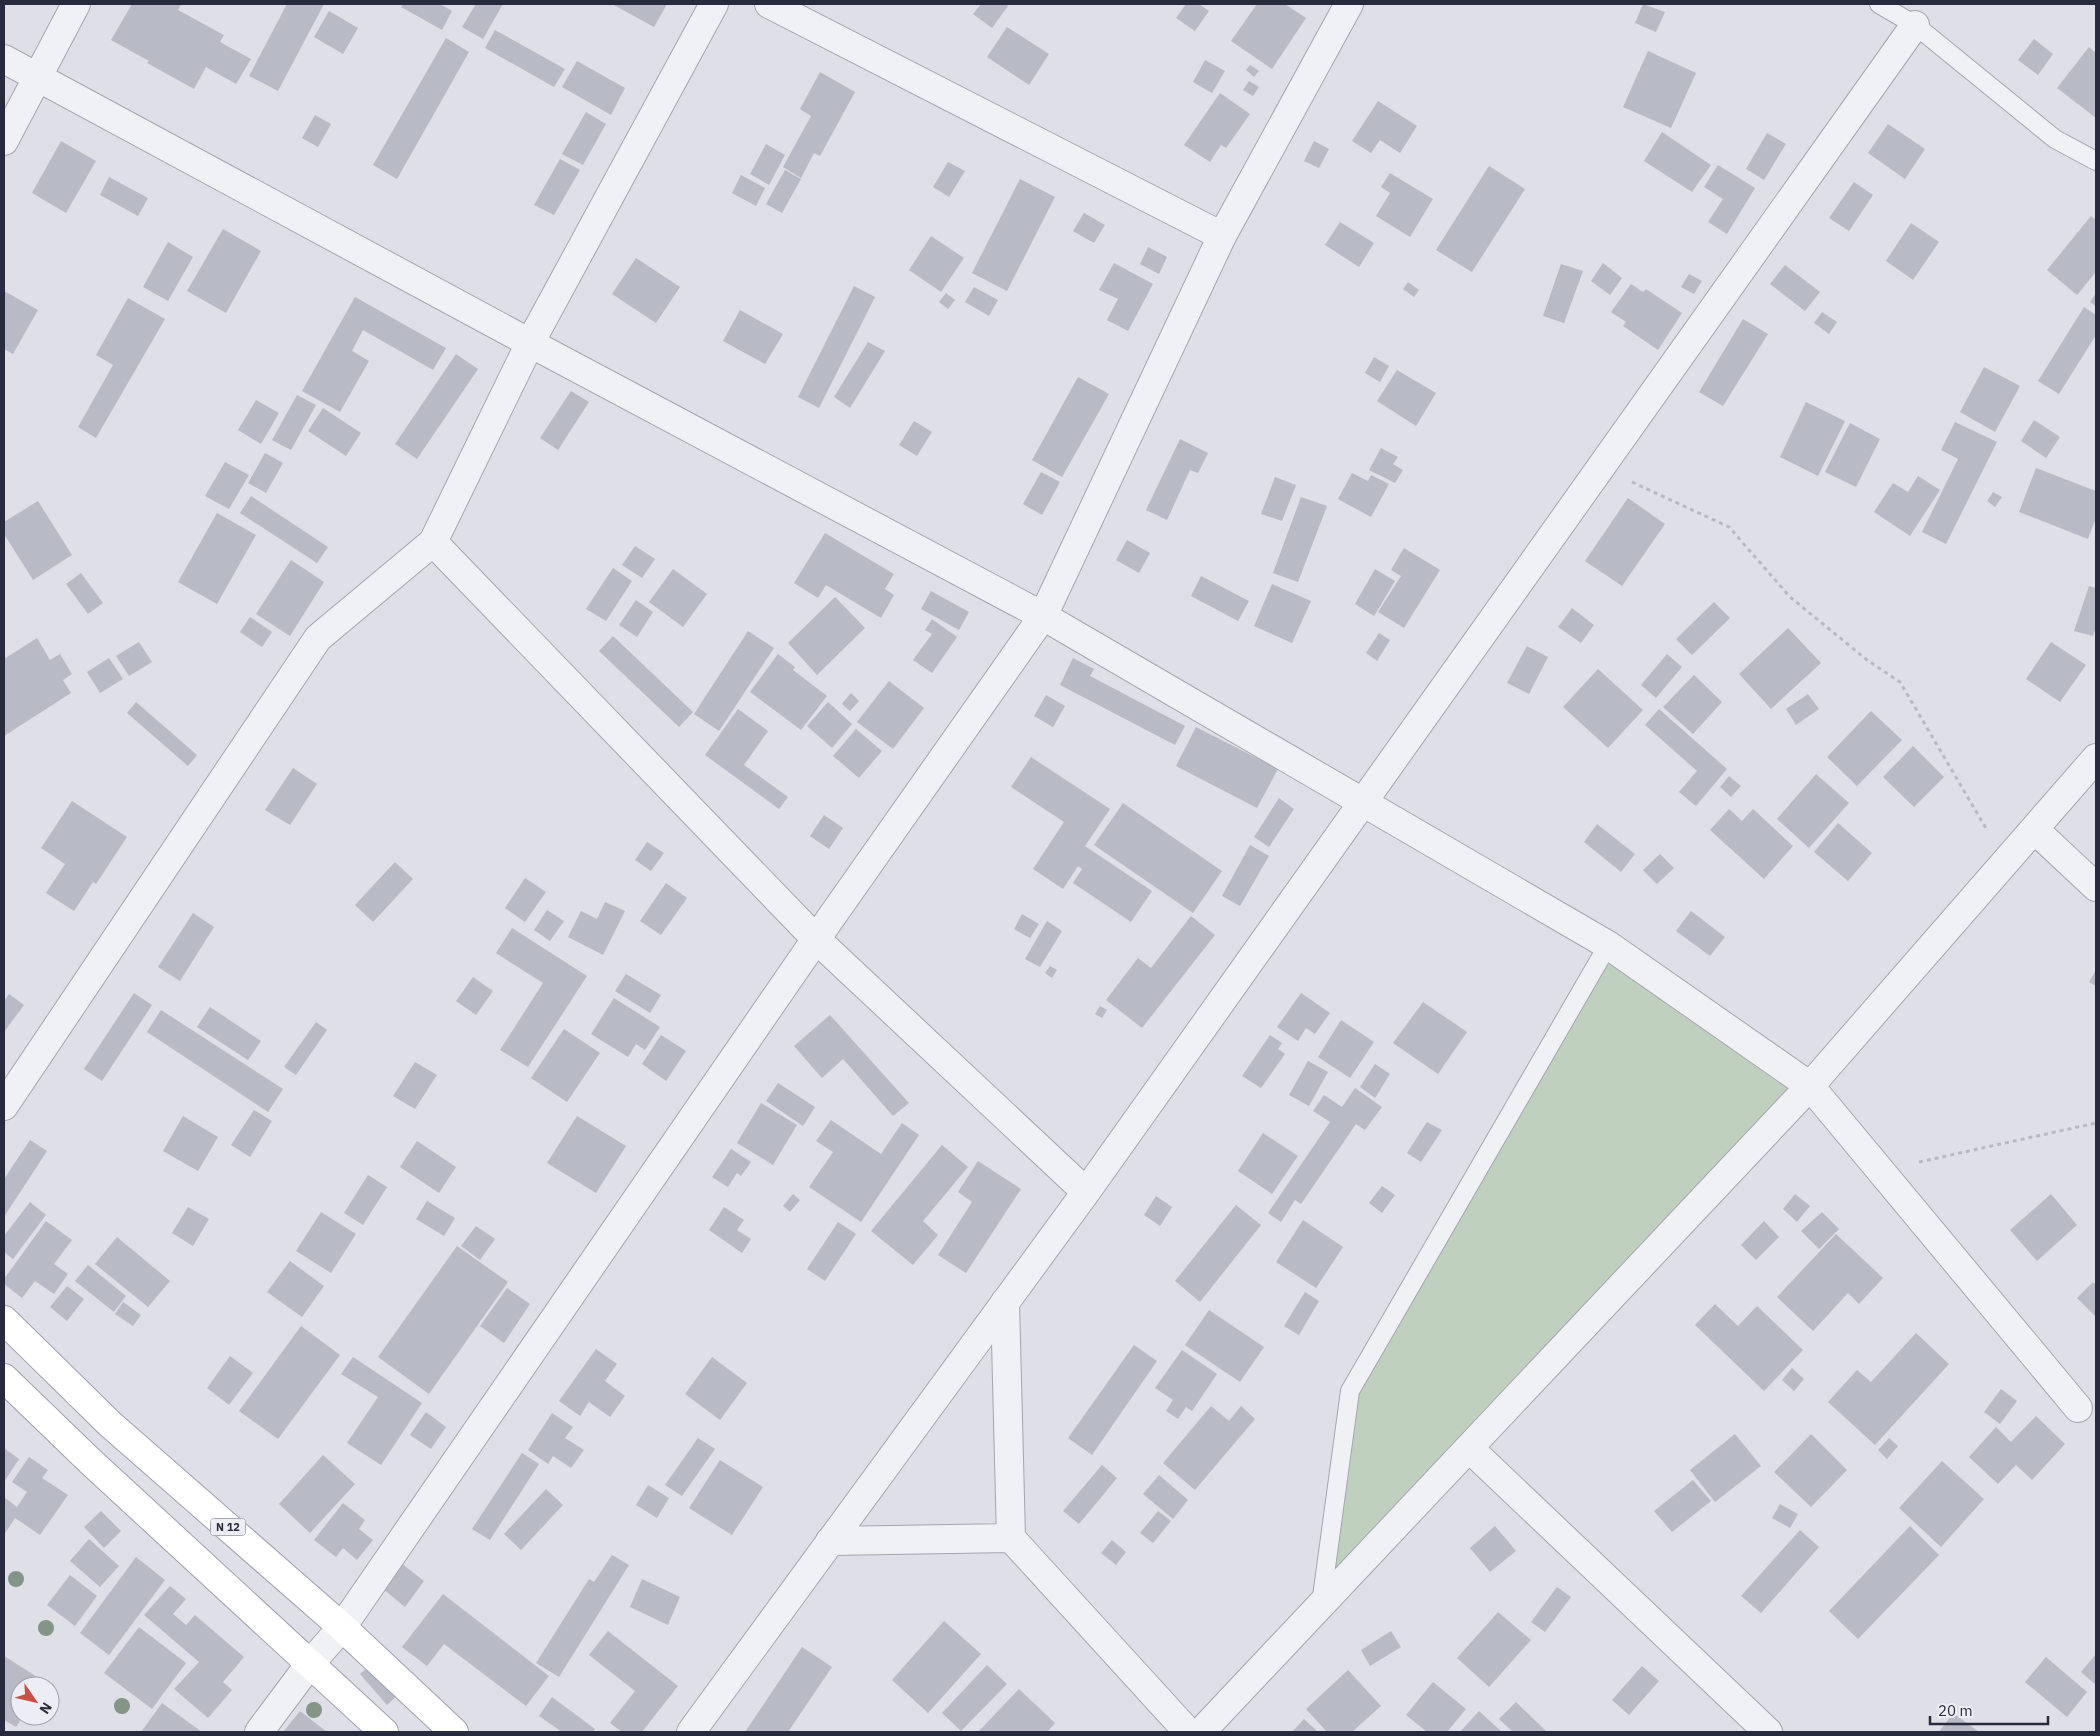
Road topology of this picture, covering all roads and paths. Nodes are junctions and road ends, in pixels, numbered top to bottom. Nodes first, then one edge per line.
1 (76, 4) edge
2 (714, 4) edge
3 (769, 4) edge
4 (1349, 4) edge
5 (1879, 4) edge
6 (1916, 26) junction
7 (4, 59) edge
8 (37, 76) junction
9 (4, 142) edge
10 (2096, 161) edge
11 (1222, 236) junction
12 (530, 343) junction
13 (1602, 468) junction
14 (433, 542) junction
15 (1043, 616) junction
16 (2096, 758) edge
17 (1364, 802) junction
18 (2034, 829) junction
19 (2006, 862) junction
20 (2096, 887) edge
21 (816, 939) junction
22 (1608, 945) junction
23 (1810, 1086) junction
24 (4, 1106) edge
25 (2096, 1123) edge
26 (1880, 1170) junction
27 (1086, 1192) junction
28 (1005, 1302) junction
29 (4, 1320) edge
30 (4, 1378) edge
31 (2078, 1408) dead end
32 (1469, 1448) junction
33 (1010, 1538) junction
34 (830, 1541) junction
35 (1321, 1605) junction
36 (342, 1628) junction
37 (309, 1665) junction
38 (259, 1732) edge
39 (384, 1732) edge
40 (454, 1732) edge
41 (691, 1732) edge
42 (1188, 1732) edge
43 (1201, 1732) edge
44 (1768, 1732) edge

1 - 8 street
2 - 12 street
3 - 11 street
4 - 11 street
5 - 6 lane
6 - 10 lane
6 - 13 street
7 - 8 street
8 - 9 street
8 - 12 street
11 - 15 street
12 - 14 street
12 - 15 street
13 - 17 street
13 - 19 path
14 - 21 street
14 - 24 street
15 - 17 street
15 - 21 street
16 - 18 street
17 - 22 street
17 - 27 street
18 - 19 street
18 - 20 street
19 - 23 street
21 - 27 street
21 - 36 street
22 - 23 street
22 - 35 lane
23 - 26 street
23 - 32 street
25 - 26 path
26 - 31 street
27 - 28 street
28 - 33 street
28 - 34 street
29 - 36 main road, N 12
30 - 37 main road
32 - 35 street
32 - 44 street
33 - 34 street
33 - 42 street
34 - 41 street
35 - 43 street
36 - 37 street
36 - 40 main road, N 12
37 - 38 street
37 - 39 main road

